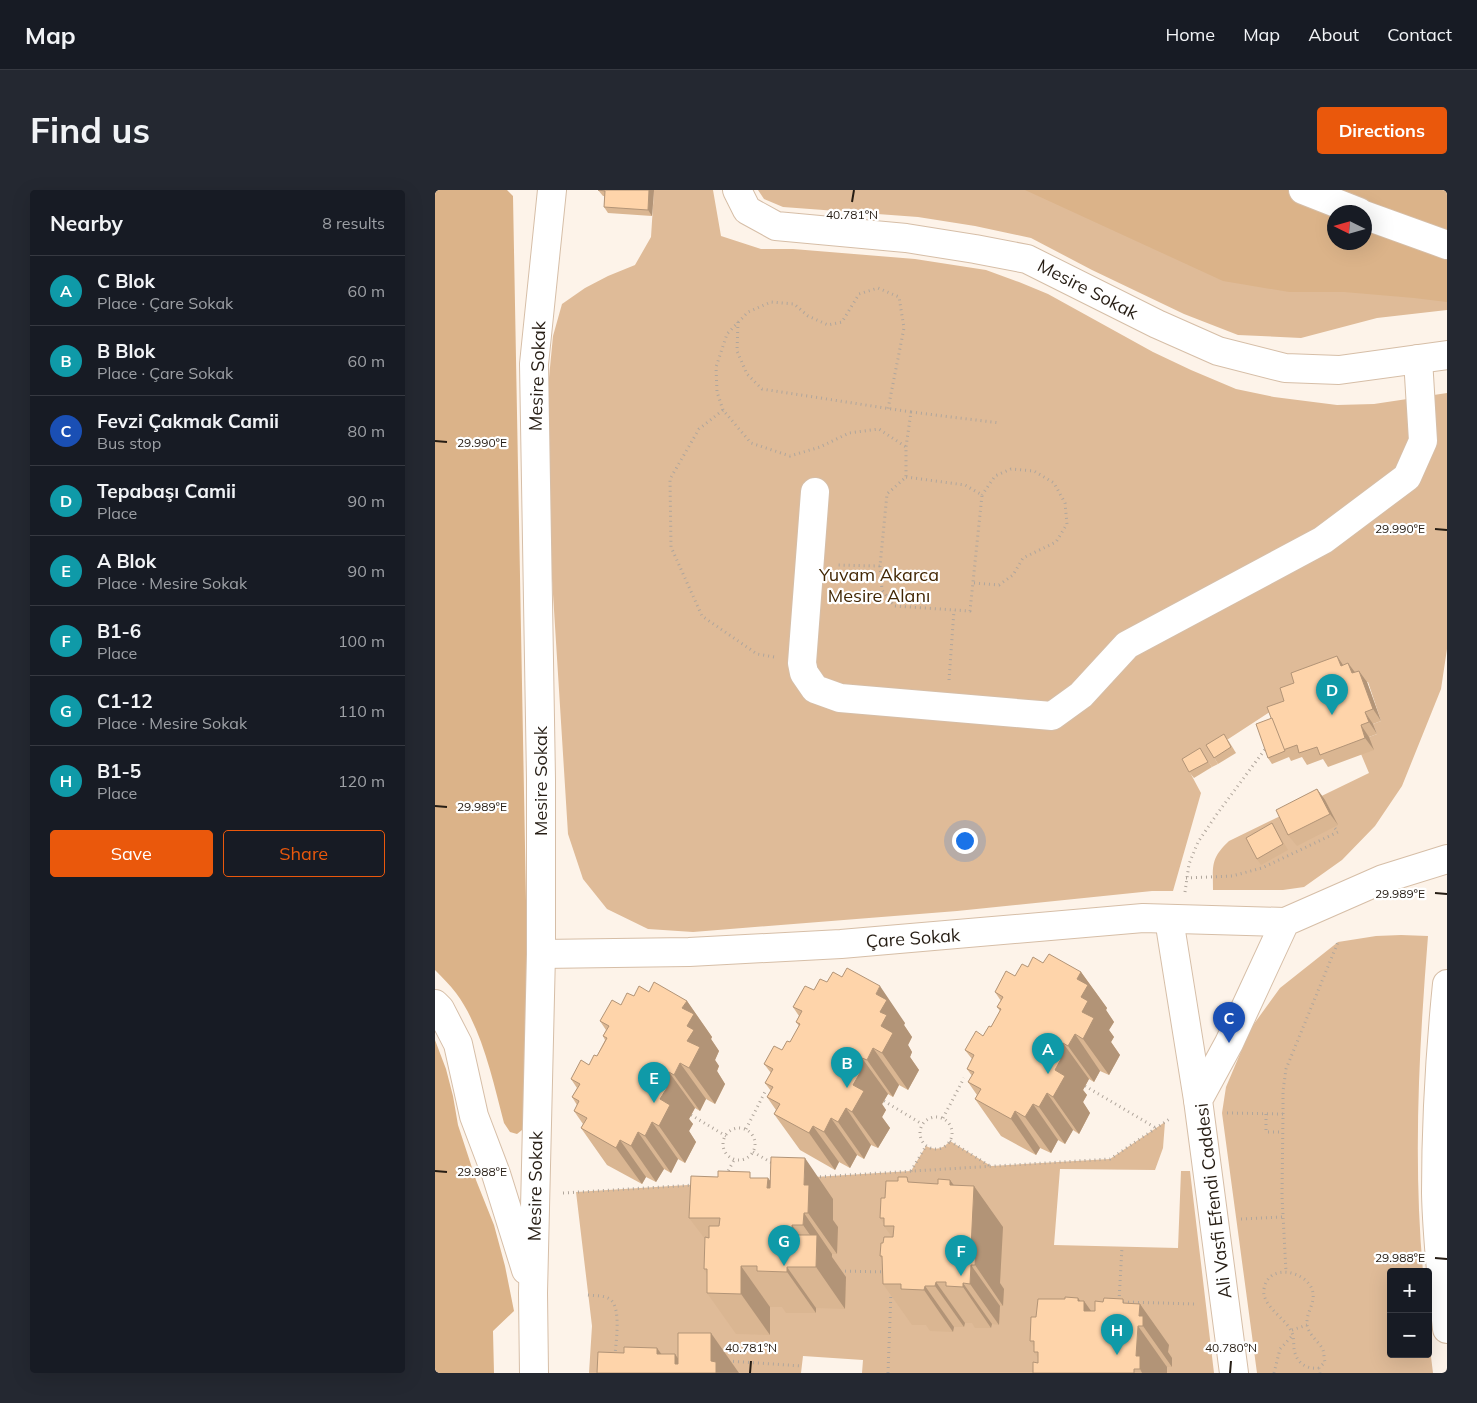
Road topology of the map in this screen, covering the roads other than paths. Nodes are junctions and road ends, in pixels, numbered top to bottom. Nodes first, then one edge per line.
1 (552, 190) edge
2 (737, 190) edge
3 (1303, 190) edge
4 (1341, 205) edge
5 (1372, 218) edge
6 (1447, 245) edge
7 (1447, 354) edge
8 (1418, 359) junction
9 (815, 492) dead end
10 (1447, 859) edge
11 (1169, 919) junction
12 (1285, 922) junction
13 (541, 954) junction
14 (1447, 984) edge
15 (435, 1004) edge
16 (1197, 1100) junction
17 (533, 1293) junction
18 (1447, 1329) edge
19 (534, 1373) edge
20 (1234, 1373) edge

1 - 13 street, Mesire Sokak
2 - 8 street, Mesire Sokak
3 - 4 street
5 - 6 street
7 - 8 street, Mesire Sokak
8 - 9 street
10 - 12 street
11 - 12 street, Çare Sokak
11 - 13 street, Çare Sokak
11 - 16 street
12 - 16 street, Ali Vasfi Efendi Caddesi
13 - 17 street, Mesire Sokak
14 - 18 street
15 - 17 street
16 - 20 street, Ali Vasfi Efendi Caddesi
17 - 19 street, Mesire Sokak

